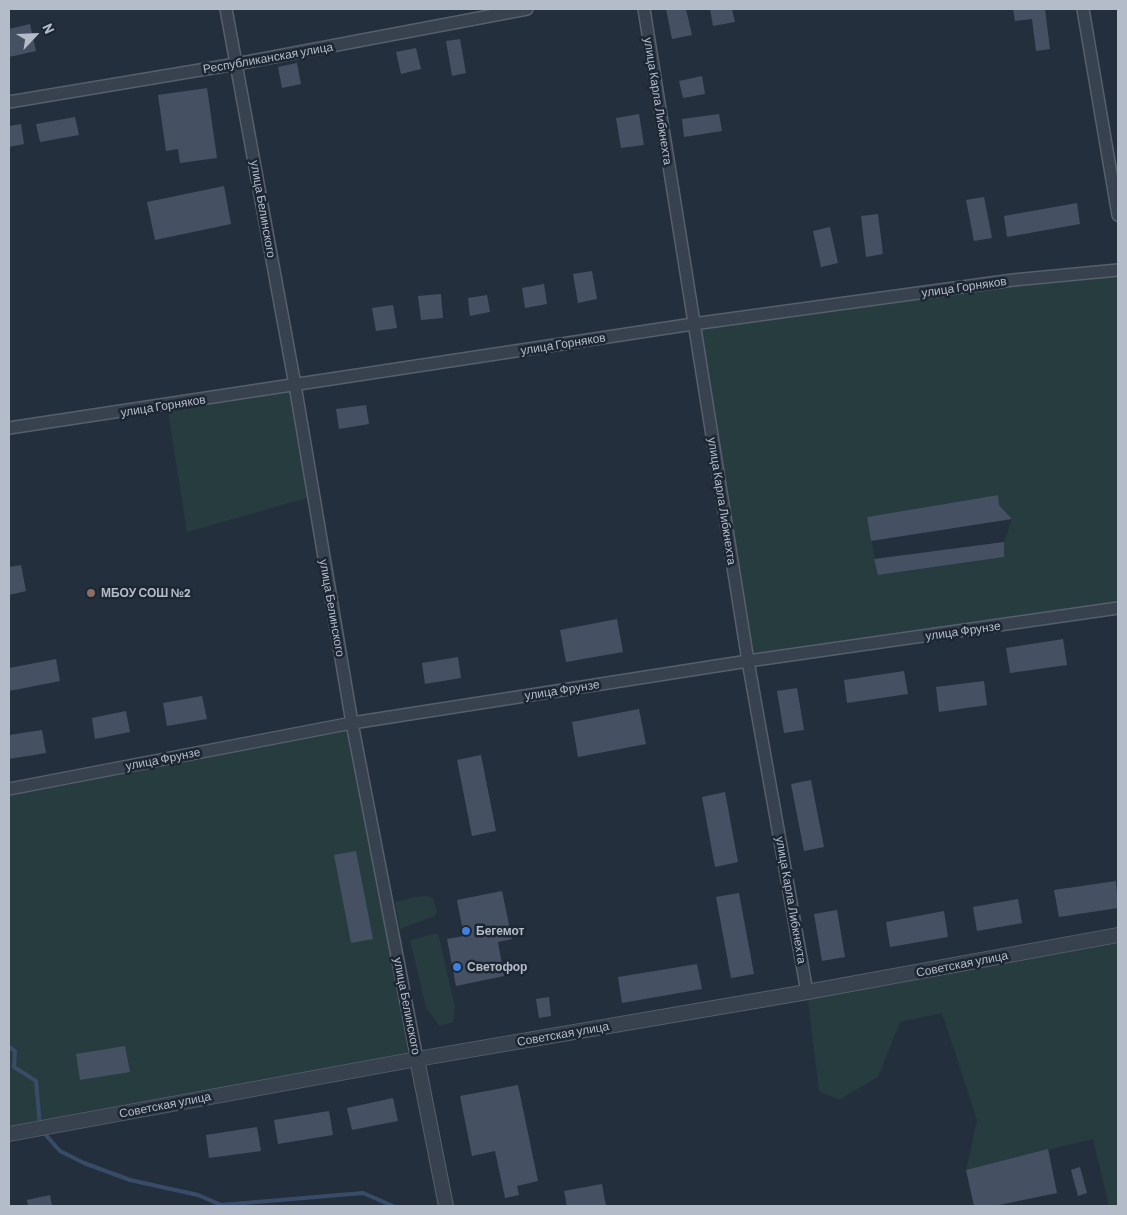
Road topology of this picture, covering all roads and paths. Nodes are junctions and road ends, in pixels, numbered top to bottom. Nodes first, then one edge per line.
1 (226, 9) edge
2 (527, 9) edge
3 (644, 9) edge
4 (1083, 9) edge
5 (236, 64) junction
6 (9, 102) edge
7 (1118, 215) edge
8 (1118, 270) edge
9 (693, 324) junction
10 (295, 385) junction
11 (9, 428) edge
12 (1118, 608) edge
13 (748, 661) junction
14 (352, 723) junction
15 (9, 789) edge
16 (1118, 935) edge
17 (807, 992) junction
18 (417, 1059) junction
19 (9, 1134) edge
20 (446, 1206) edge

1 - 5 street, улица Белинского
2 - 5 street, Республиканская улица
3 - 9 street, улица Карла Либкнехта
4 - 7 street
5 - 6 street, Республиканская улица
5 - 10 street, улица Белинского
8 - 9 street, улица Горняков
9 - 10 street, улица Горняков
9 - 13 street, улица Карла Либкнехта
10 - 11 street, улица Горняков
10 - 14 street, улица Белинского
12 - 13 street, улица Фрунзе
13 - 14 street, улица Фрунзе
13 - 17 street, улица Карла Либкнехта
14 - 15 street, улица Фрунзе
14 - 18 street, улица Белинского
16 - 17 street, Советская улица
17 - 18 street, Советская улица
18 - 19 street, Советская улица
18 - 20 street, улица Белинского

